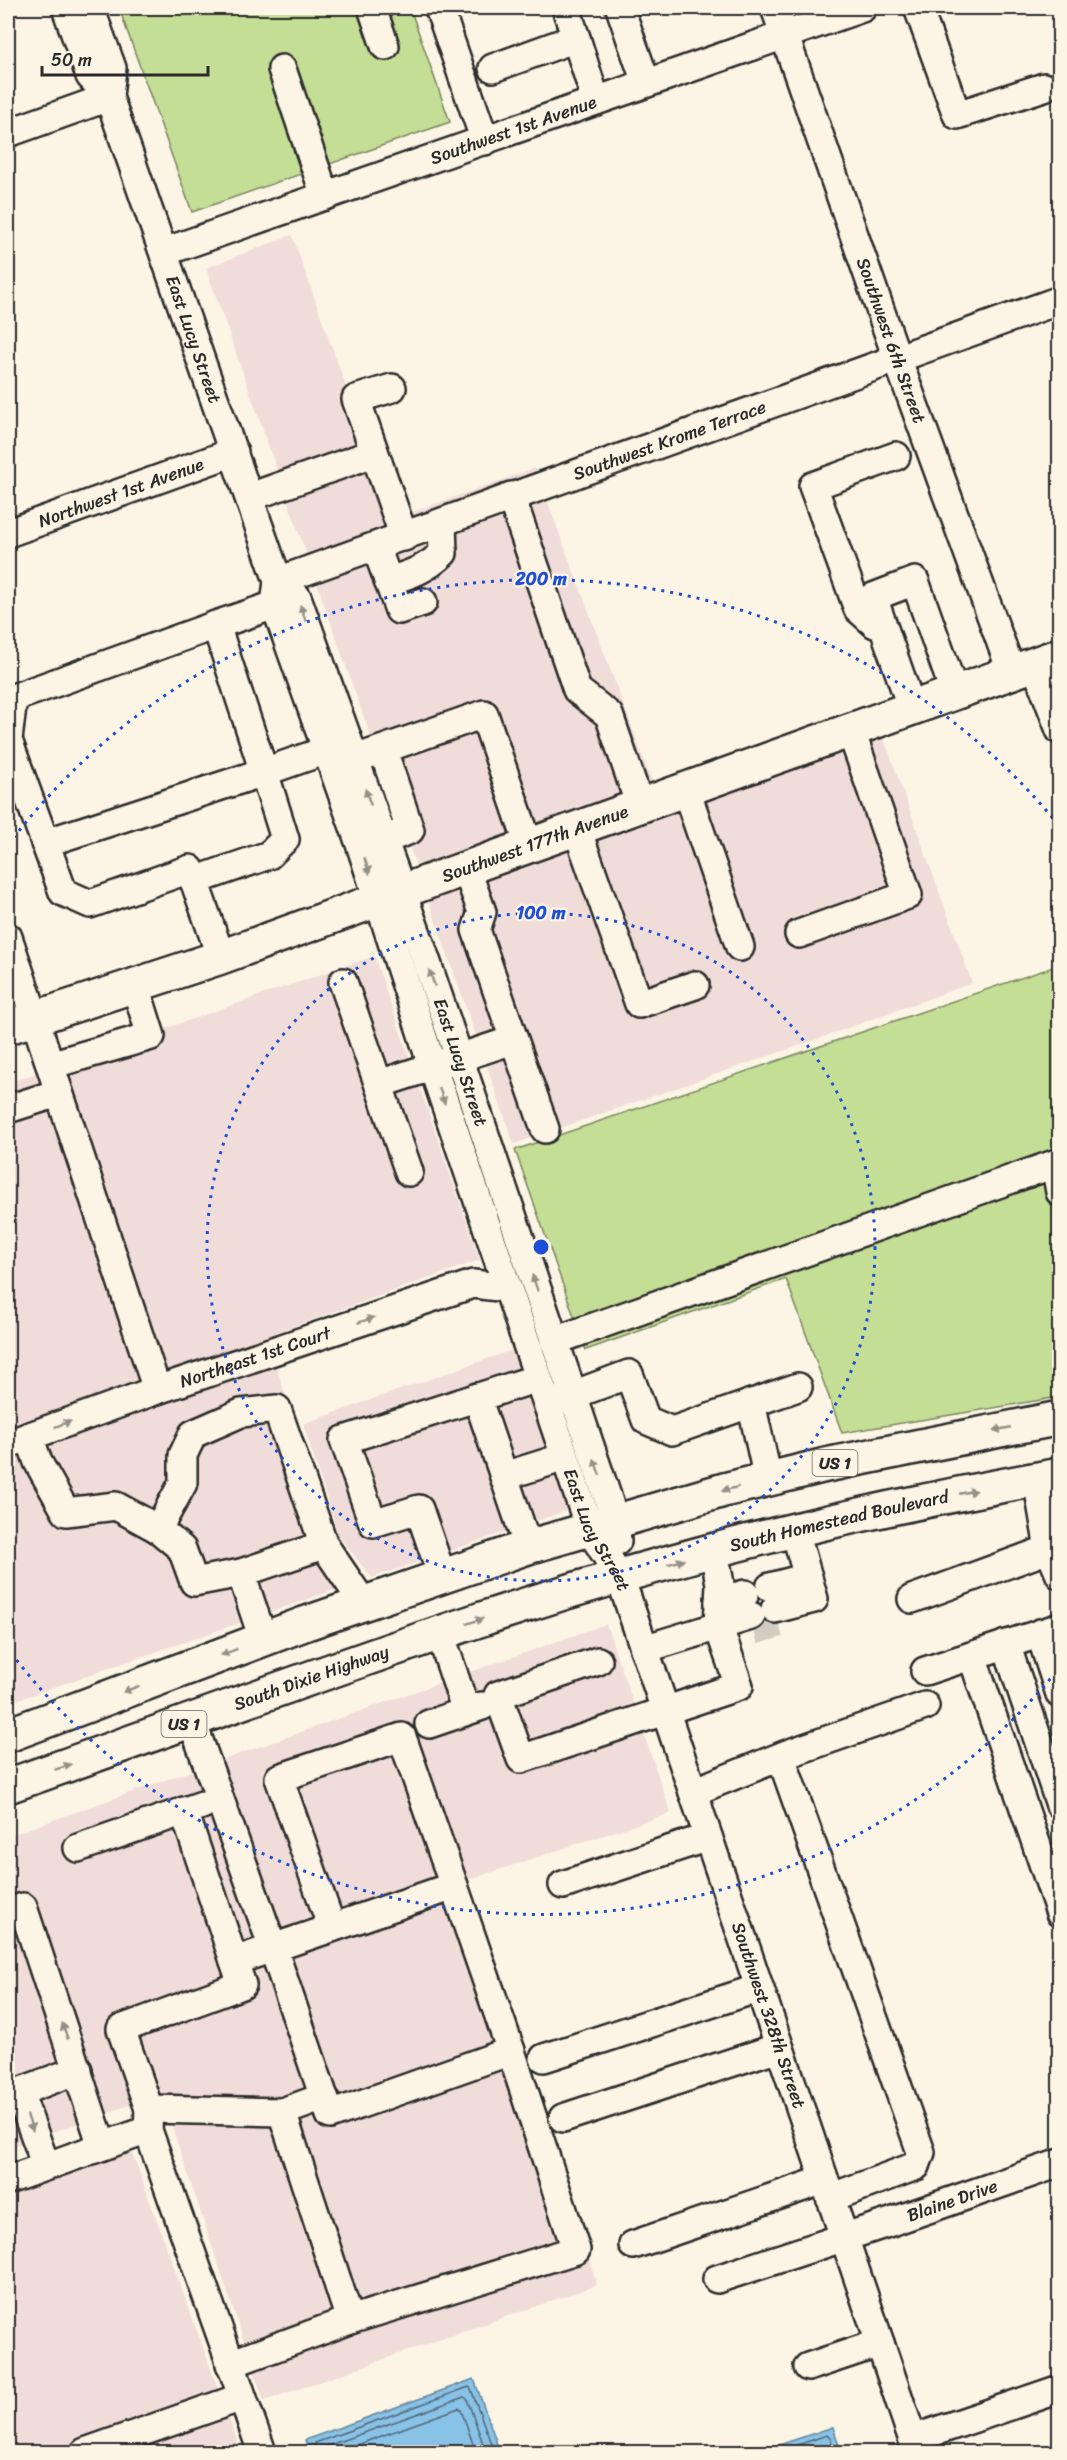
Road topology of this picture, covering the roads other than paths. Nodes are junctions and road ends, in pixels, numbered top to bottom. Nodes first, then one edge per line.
1 (66, 8) edge
2 (90, 8) edge
3 (372, 8) edge
4 (439, 8) edge
5 (566, 8) edge
6 (620, 8) edge
7 (775, 8) edge
8 (862, 8) edge
9 (918, 8) edge
10 (785, 36) junction
11 (576, 38) junction
12 (385, 46) dead end
13 (493, 68) dead end
14 (282, 69) dead end
15 (646, 83) junction
16 (1044, 87) dead end
17 (109, 98) junction
18 (596, 101) junction
19 (8, 133) edge
20 (485, 141) junction
21 (325, 196) junction
22 (164, 252) junction
23 (1059, 300) edge
24 (897, 358) junction
25 (392, 388) dead end
26 (234, 452) junction
27 (896, 456) dead end
28 (360, 458) dead end
29 (511, 496) junction
30 (250, 497) junction
31 (442, 523) junction
32 (8, 532) edge
33 (404, 537) junction
34 (376, 547) junction
35 (388, 581) junction
36 (277, 593) junction
37 (423, 602) dead end
38 (216, 625) junction
39 (885, 632) junction
40 (1035, 664) edge
41 (955, 694) junction
42 (912, 709) junction
43 (1059, 730) edge
44 (851, 731) junction
45 (327, 750) junction
46 (382, 750) junction
47 (355, 759) junction
48 (264, 772) junction
49 (686, 790) junction
50 (640, 806) junction
51 (577, 829) junction
52 (383, 840) junction
53 (45, 843) junction
54 (529, 846) junction
55 (466, 868) junction
56 (194, 881) junction
57 (389, 896) junction
58 (799, 934) dead end
59 (8, 937) edge
60 (740, 947) dead end
61 (221, 957) junction
62 (343, 982) dead end
63 (135, 985) junction
64 (695, 985) dead end
65 (21, 1022) edge
66 (513, 1040) junction
67 (458, 1056) junction
68 (50, 1065) junction
69 (432, 1065) junction
70 (379, 1084) junction
71 (58, 1093) junction
72 (8, 1109) edge
73 (545, 1129) dead end
74 (1057, 1163) edge
75 (409, 1172) dead end
76 (497, 1172) junction
77 (472, 1181) junction
78 (1059, 1191) edge
79 (524, 1253) junction
80 (499, 1262) junction
81 (507, 1288) junction
82 (554, 1341) junction
83 (538, 1378) junction
84 (798, 1387) dead end
85 (157, 1390) junction
86 (573, 1395) junction
87 (477, 1397) junction
88 (751, 1403) junction
89 (547, 1404) junction
90 (1059, 1418) edge
91 (18, 1440) edge
92 (565, 1457) junction
93 (504, 1476) junction
94 (1048, 1477) edge
95 (768, 1479) junction
96 (603, 1527) junction
97 (158, 1529) junction
98 (795, 1530) junction
99 (324, 1545) junction
100 (528, 1548) junction
101 (1049, 1549) junction
102 (714, 1551) junction
103 (241, 1573) junction
104 (1059, 1575) edge
105 (442, 1576) junction
106 (620, 1577) junction
107 (912, 1599) dead end
108 (364, 1604) junction
109 (763, 1610) junction
110 (720, 1622) junction
111 (1049, 1630) edge
112 (440, 1633) junction
113 (263, 1639) junction
114 (1006, 1644) junction
115 (644, 1649) junction
116 (972, 1656) junction
117 (598, 1661) dead end
118 (925, 1671) dead end
119 (1059, 1694) edge
120 (500, 1701) junction
121 (925, 1706) dead end
122 (466, 1711) junction
123 (665, 1711) junction
124 (192, 1721) junction
125 (429, 1724) dead end
126 (8, 1735) edge
127 (781, 1757) junction
128 (8, 1786) edge
129 (693, 1792) junction
130 (220, 1798) junction
131 (1059, 1805) edge
132 (184, 1811) junction
133 (708, 1837) junction
134 (78, 1848) dead end
135 (563, 1885) dead end
136 (454, 1886) junction
137 (8, 1912) edge
138 (1059, 1913) edge
139 (332, 1928) junction
140 (273, 1948) junction
141 (234, 1961) junction
142 (759, 1988) junction
143 (779, 2047) junction
144 (511, 2051) junction
145 (544, 2058) dead end
146 (78, 2070) junction
147 (13, 2094) edge
148 (324, 2097) junction
149 (282, 2112) junction
150 (563, 2118) dead end
151 (148, 2120) junction
152 (102, 2146) junction
153 (1059, 2163) edge
154 (46, 2166) junction
155 (8, 2180) edge
156 (827, 2189) junction
157 (844, 2238) junction
158 (633, 2245) dead end
159 (717, 2279) dead end
160 (350, 2320) junction
161 (880, 2343) junction
162 (230, 2364) junction
163 (808, 2367) dead end
164 (1059, 2389) edge
165 (242, 2397) junction
166 (915, 2446) edge
167 (85, 2452) edge
168 (262, 2452) edge

1 - 17 street, East Lucy Street
2 - 17 street, East Lucy Street
3 - 12 street
4 - 20 street
5 - 11 street
6 - 15 street
7 - 10 street, Southwest 6th Street
8 - 10 street, Southwest 1st Avenue
9 - 16 street
10 - 15 street, Southwest 1st Avenue
10 - 24 street, Southwest 6th Street
11 - 13 street
11 - 18 street
14 - 21 street
15 - 18 street, Southwest 1st Avenue
17 - 19 street
17 - 22 street, East Lucy Street
18 - 20 street, Southwest 1st Avenue
20 - 21 street, Southwest 1st Avenue
21 - 22 street, Southwest 1st Avenue
22 - 26 street, East Lucy Street
23 - 24 street, Southwest Krome Terrace
24 - 29 street, Southwest Krome Terrace
24 - 40 street, Southwest 6th Street
25 - 33 street
26 - 30 street, East Lucy Street
26 - 32 street, Northwest 1st Avenue
27 - 39 street
28 - 30 street
29 - 31 street, Southwest Krome Terrace
29 - 50 street
30 - 36 street, East Lucy Street
31 - 33 street, Southwest Krome Terrace
31 - 35 street
33 - 34 street, Southwest Krome Terrace
34 - 35 street
34 - 36 street, Southwest Krome Terrace
35 - 37 street
36 - 38 street, Southwest Krome Terrace
36 - 45 street, East Lucy Street
47 -> 36 street, East Lucy Street
38 - 48 street
38 - 53 street, Southwest Krome Terrace
39 - 41 street
39 - 42 street
40 - 41 main road, Southwest 177th Avenue
40 - 43 street, Southwest 6th Street
41 - 42 main road, Southwest 177th Avenue
42 - 44 main road, Southwest 177th Avenue
44 - 49 main road, Southwest 177th Avenue
44 - 58 street
45 - 48 street
45 -> 57 street, East Lucy Street
46 - 47 street
46 - 52 street
46 - 54 street
52 -> 47 street, East Lucy Street
48 - 53 street
48 - 56 street
49 - 50 main road, Southwest 177th Avenue
49 - 60 street
50 - 51 main road, Southwest 177th Avenue
51 - 54 main road, Southwest 177th Avenue
51 - 64 street
52 - 57 street, East Lucy Street
53 - 56 street
54 - 55 main road, Southwest 177th Avenue
55 - 57 main road, Southwest 177th Avenue
55 - 66 street
56 - 61 street
57 - 61 main road, Southwest 177th Avenue
67 -> 57 street, East Lucy Street
57 - 69 street, East Lucy Street
59 - 65 street
61 - 63 main road, Southwest 177th Avenue
62 - 70 street
63 - 65 main road, Southwest 177th Avenue
63 - 68 street
65 - 68 street
66 - 67 street
66 - 73 street
67 - 69 street
67 - 76 street, East Lucy Street
68 - 71 street
69 - 70 street
69 -> 77 street, East Lucy Street
70 - 75 street
71 - 72 street
71 - 85 street
74 - 78 street
74 - 82 street
76 - 77 street
76 - 79 street, East Lucy Street
77 - 80 street, East Lucy Street
79 - 80 street
82 -> 79 street, East Lucy Street
80 - 81 street, East Lucy Street
81 - 83 street, East Lucy Street
85 -> 81 street, Northeast 1st Court
82 - 86 street, East Lucy Street
83 - 87 street
83 - 89 street, East Lucy Street
84 - 88 street
91 -> 85 street, Northeast 1st Court
86 - 88 street
86 - 89 street
96 -> 86 street, East Lucy Street
87 - 93 street
87 - 105 street
88 - 95 street
89 - 92 street, East Lucy Street
90 -> 95 main road, US 1
91 - 97 street
92 - 93 street
92 - 96 street, East Lucy Street
93 - 100 street
98 -> 94 main road, South Homestead Boulevard / US 1
94 - 101 street
95 -> 96 main road, US 1
96 - 100 main road, US 1
96 - 106 street, East Lucy Street
97 - 99 street
97 - 103 street
98 - 102 main road, South Homestead Boulevard / US 1
98 - 109 street
99 - 103 street
99 - 108 street
100 - 105 main road, US 1
101 - 104 street
101 - 107 street
106 -> 102 main road, South Homestead Boulevard / US 1
102 - 110 street
103 - 113 street
105 - 108 main road, US 1
112 -> 106 main road, South Dixie Highway / US 1
106 - 115 street, Southwest 328th Street
108 - 113 main road, US 1
109 - 110 street
109 - 110 street
110 - 115 street
110 - 123 street
111 - 114 street
111 - 119 street
112 - 122 street
112 - 124 main road, South Dixie Highway / US 1
113 -> 126 main road, US 1
114 - 116 street
114 - 131 street
115 - 123 street, Southwest 328th Street
116 - 118 street
116 - 138 street
117 - 120 street
120 - 122 street
120 - 123 street
121 - 127 street
122 - 125 street
123 - 129 street, Southwest 328th Street
128 -> 124 main road, South Dixie Highway / US 1
124 - 130 street
127 - 129 street
127 - 156 street
129 - 133 street, Southwest 328th Street
130 - 132 street
130 - 140 street
132 - 134 street
132 - 141 street
133 - 135 street
133 - 142 street, Southwest 328th Street
136 - 139 street
136 - 139 street
136 - 144 street
146 -> 137 street
139 - 140 street
140 - 141 street
140 - 148 street
141 - 151 street
142 - 143 street, Southwest 328th Street
142 - 145 street
143 - 150 street
143 - 156 street, Southwest 328th Street
144 - 148 street
144 - 160 street
146 - 147 street
146 - 152 street
147 -> 154 street
148 - 149 street
149 - 151 street
149 - 160 street
151 - 152 street
151 - 162 street
152 - 154 street
153 - 157 street, Blaine Drive
154 - 155 street
156 - 157 street, Southwest 328th Street
156 - 158 street
157 - 159 street, Blaine Drive
157 - 161 street, Southwest 328th Street
160 - 162 street
161 - 163 street
161 - 166 street, Southwest 328th Street
162 - 165 street
164 - 166 street
165 - 167 street
165 - 168 street

